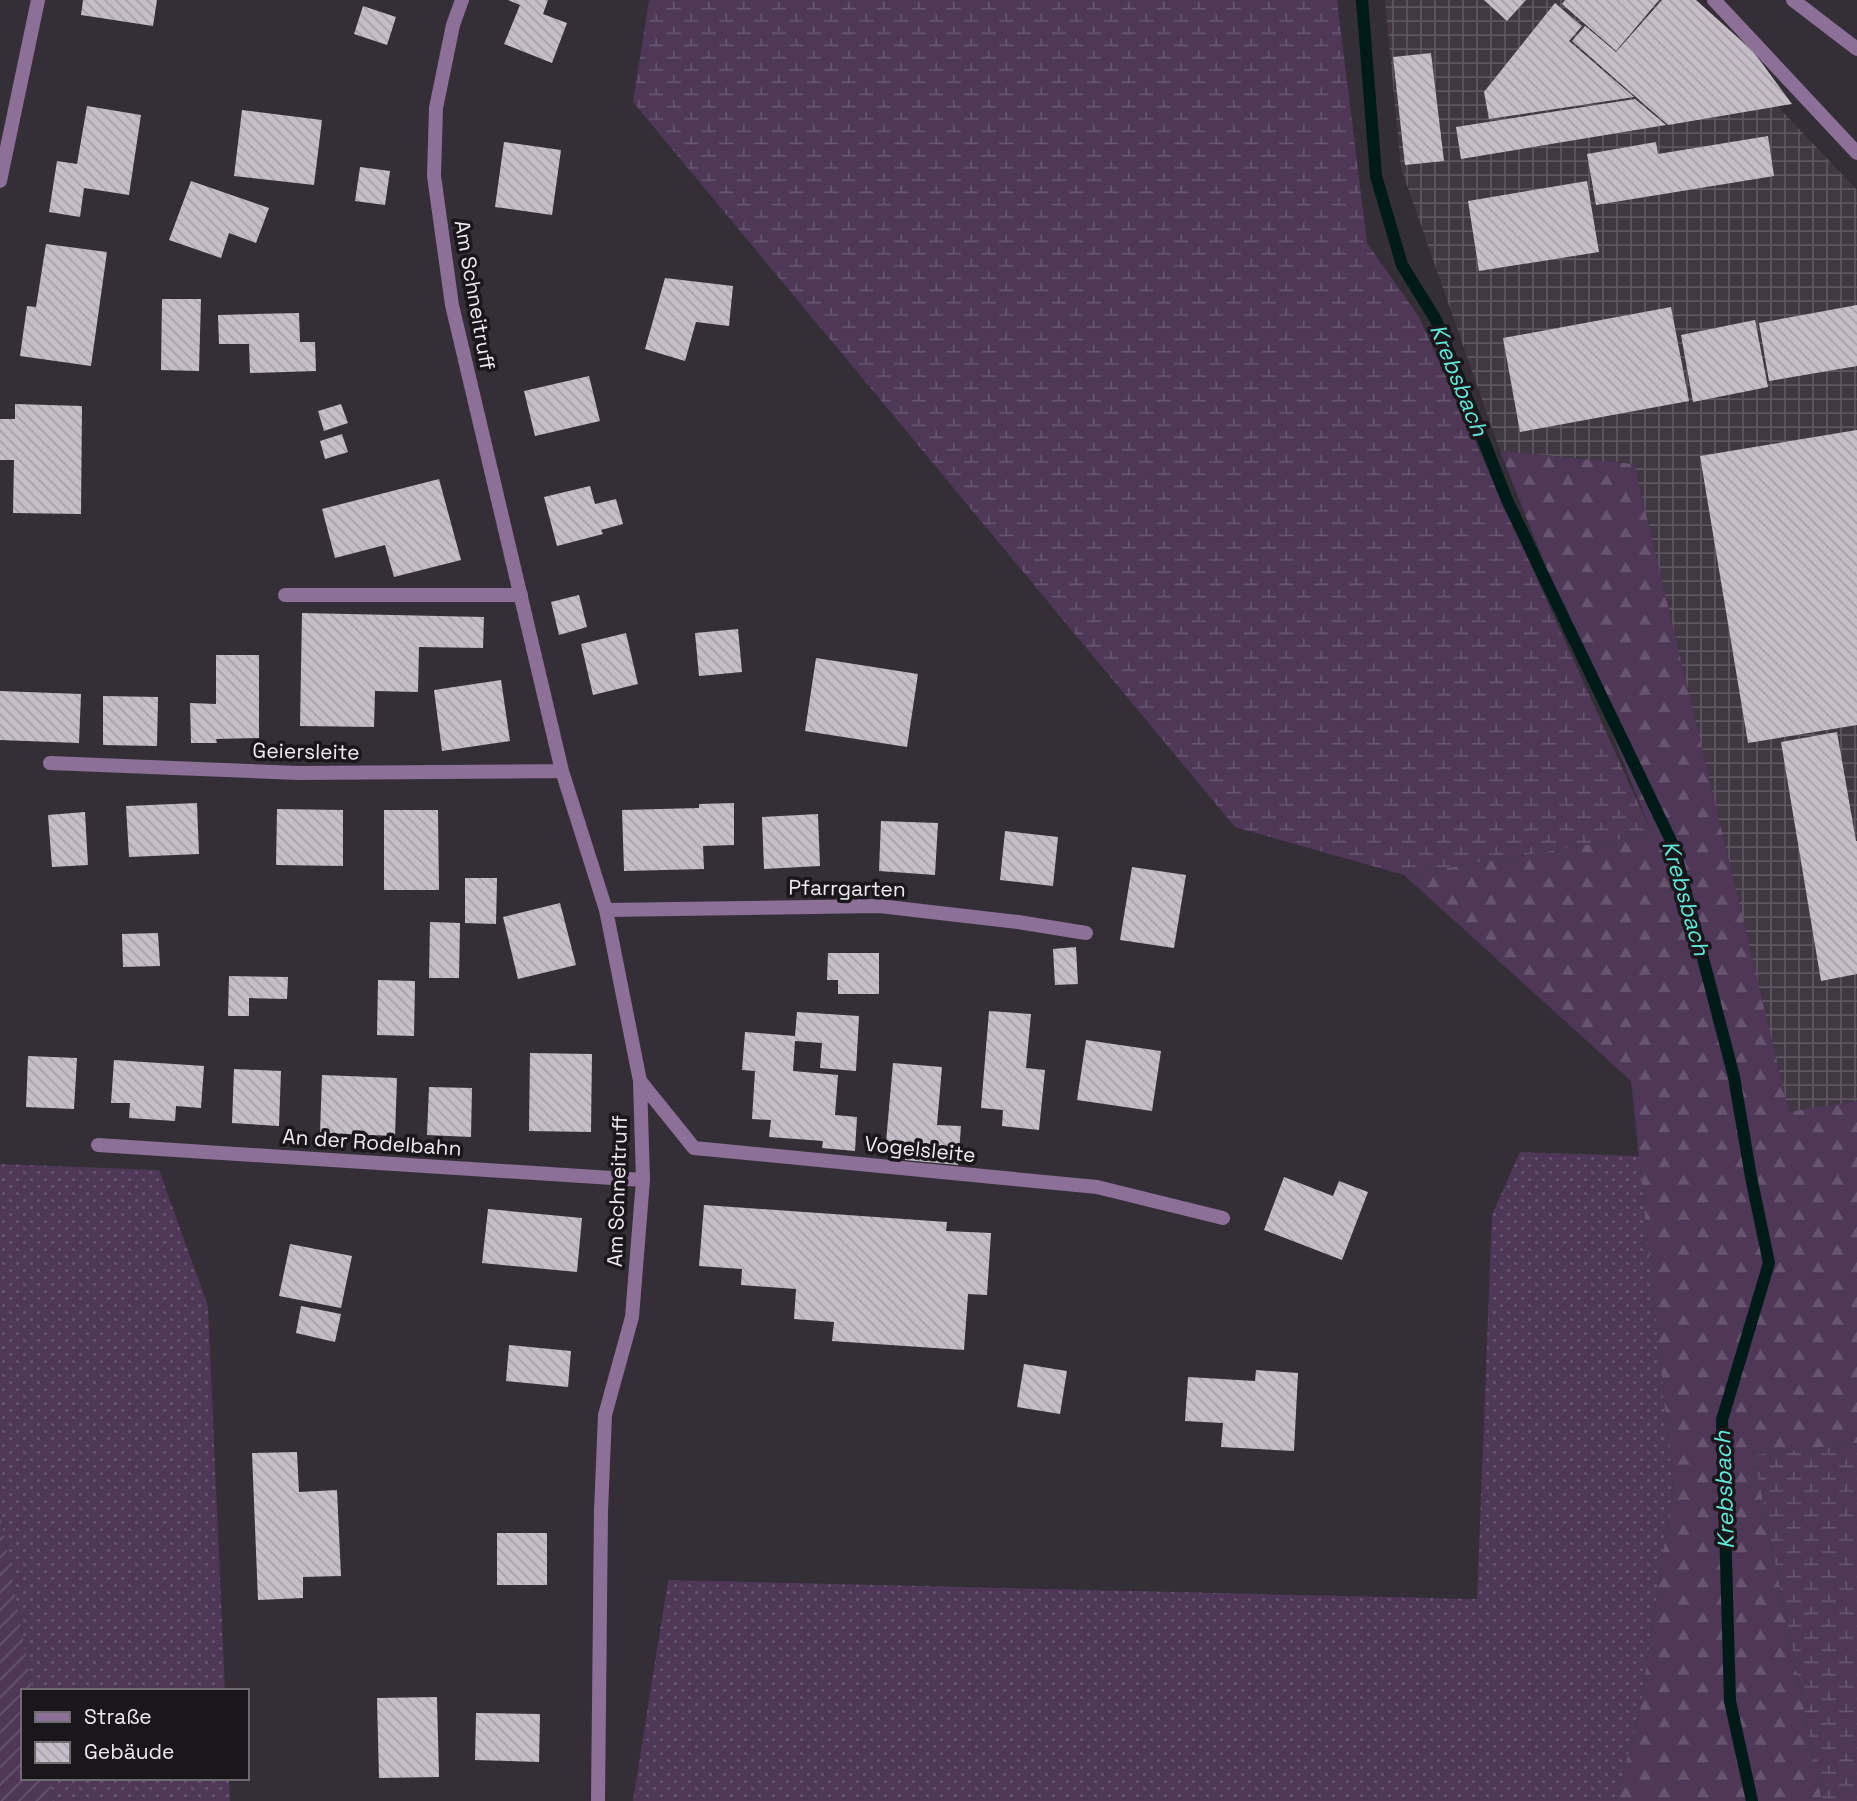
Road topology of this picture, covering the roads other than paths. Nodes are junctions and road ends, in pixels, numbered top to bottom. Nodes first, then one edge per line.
1 (38, 0) edge
2 (462, 0) edge
3 (1714, 0) edge
4 (1793, 0) edge
5 (1857, 49) edge
6 (1857, 153) edge
7 (0, 181) edge
8 (285, 595) dead end
9 (521, 595) junction
10 (50, 763) dead end
11 (562, 771) junction
12 (606, 910) junction
13 (1086, 933) dead end
14 (640, 1081) junction
15 (98, 1145) dead end
16 (643, 1180) junction
17 (1223, 1218) dead end
18 (598, 1801) edge

1 - 7 street
2 - 9 street, Am Schneitruff
3 - 6 street
4 - 5 street
8 - 9 street
9 - 11 street, Am Schneitruff
10 - 11 street, Geiersleite
11 - 12 street, Am Schneitruff
12 - 13 street, Pfarrgarten
12 - 14 street, Am Schneitruff
14 - 16 street, Am Schneitruff
14 - 17 street, Vogelsleite
15 - 16 street, An der Rodelbahn
16 - 18 street, Am Schneitruff

